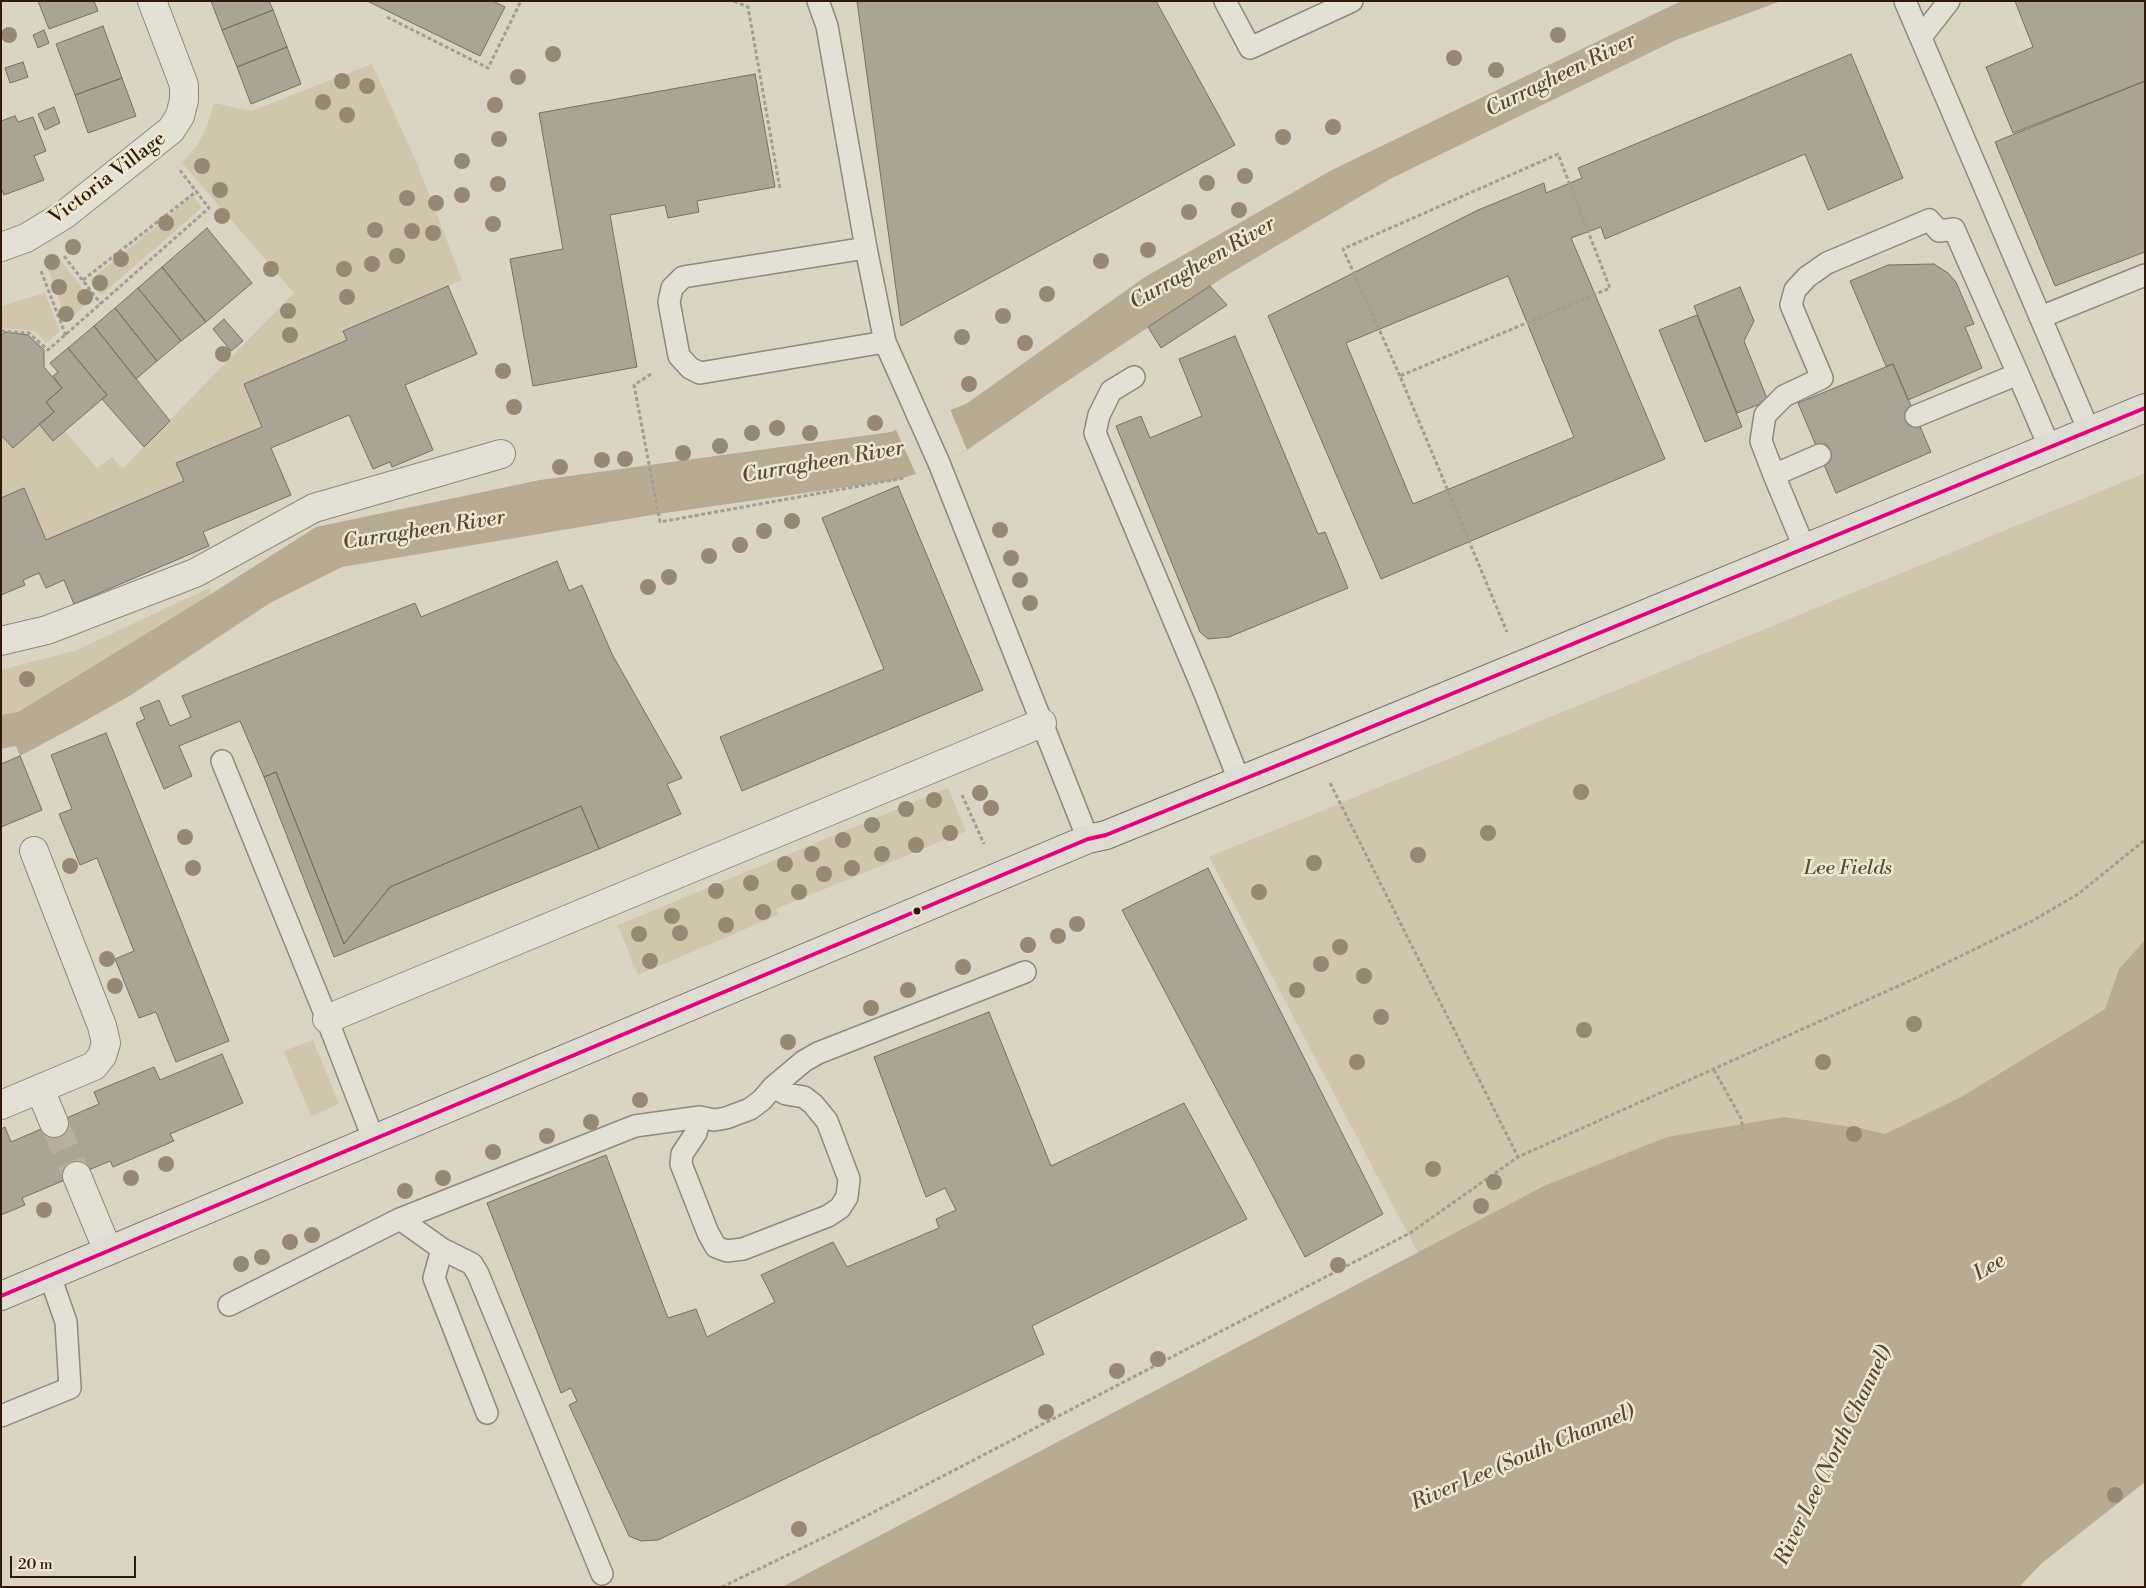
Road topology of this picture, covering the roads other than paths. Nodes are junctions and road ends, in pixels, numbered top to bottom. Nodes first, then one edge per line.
1 (152, 1) edge
2 (818, 1) edge
3 (1225, 1) edge
4 (1906, 1) edge
5 (1949, 1) edge
6 (1350, 2) edge
7 (1921, 37) junction
8 (1, 247) edge
9 (866, 248) junction
10 (2145, 275) edge
11 (2040, 317) junction
12 (886, 342) junction
13 (2018, 374) junction
14 (1134, 377) dead end
15 (2145, 408) edge
16 (1916, 416) dead end
17 (2089, 431) junction
18 (2049, 446) junction
19 (501, 454) dead end
20 (1820, 455) dead end
21 (1774, 475) junction
22 (1804, 547) junction
23 (1, 641) edge
24 (1042, 724) junction
25 (222, 761) dead end
26 (1239, 780) junction
27 (1088, 839) junction
28 (34, 851) dead end
29 (1025, 972) dead end
30 (327, 1019) junction
31 (773, 1087) junction
32 (40, 1089) junction
33 (1, 1105) edge
34 (700, 1117) junction
35 (54, 1124) tunnel mouth
36 (373, 1138) junction
37 (76, 1176) tunnel mouth
38 (400, 1219) junction
39 (442, 1249) junction
40 (108, 1251) junction
41 (50, 1276) junction
42 (1, 1296) edge
43 (229, 1305) dead end
44 (487, 1413) dead end
45 (1, 1416) edge
46 (602, 1574) dead end

1 - 8 street, Victoria Village
2 - 9 lane
3 - 6 lane
4 - 7 lane
5 - 7 lane
7 - 11 lane
9 - 12 lane
9 - 12 lane
10 - 11 lane
11 - 17 lane
12 - 24 lane
13 - 16 lane
13 - 18 lane
13 - 21 lane
14 - 26 lane
15 - 17 highway
17 - 18 highway
18 - 22 highway
19 - 23 street
20 - 21 lane
21 - 22 lane
22 - 26 highway
24 - 27 lane
24 - 30 street
25 - 30 lane
26 - 27 highway
27 - 36 highway
28 - 32 street
29 - 31 lane
30 - 36 lane
31 - 34 lane
31 - 34 lane
32 - 33 street
32 - 35 street
34 - 38 lane
36 - 40 highway
37 - 40 street
38 - 39 lane
38 - 43 lane
39 - 44 lane
39 - 46 lane
40 - 41 highway
41 - 42 highway
41 - 45 lane

